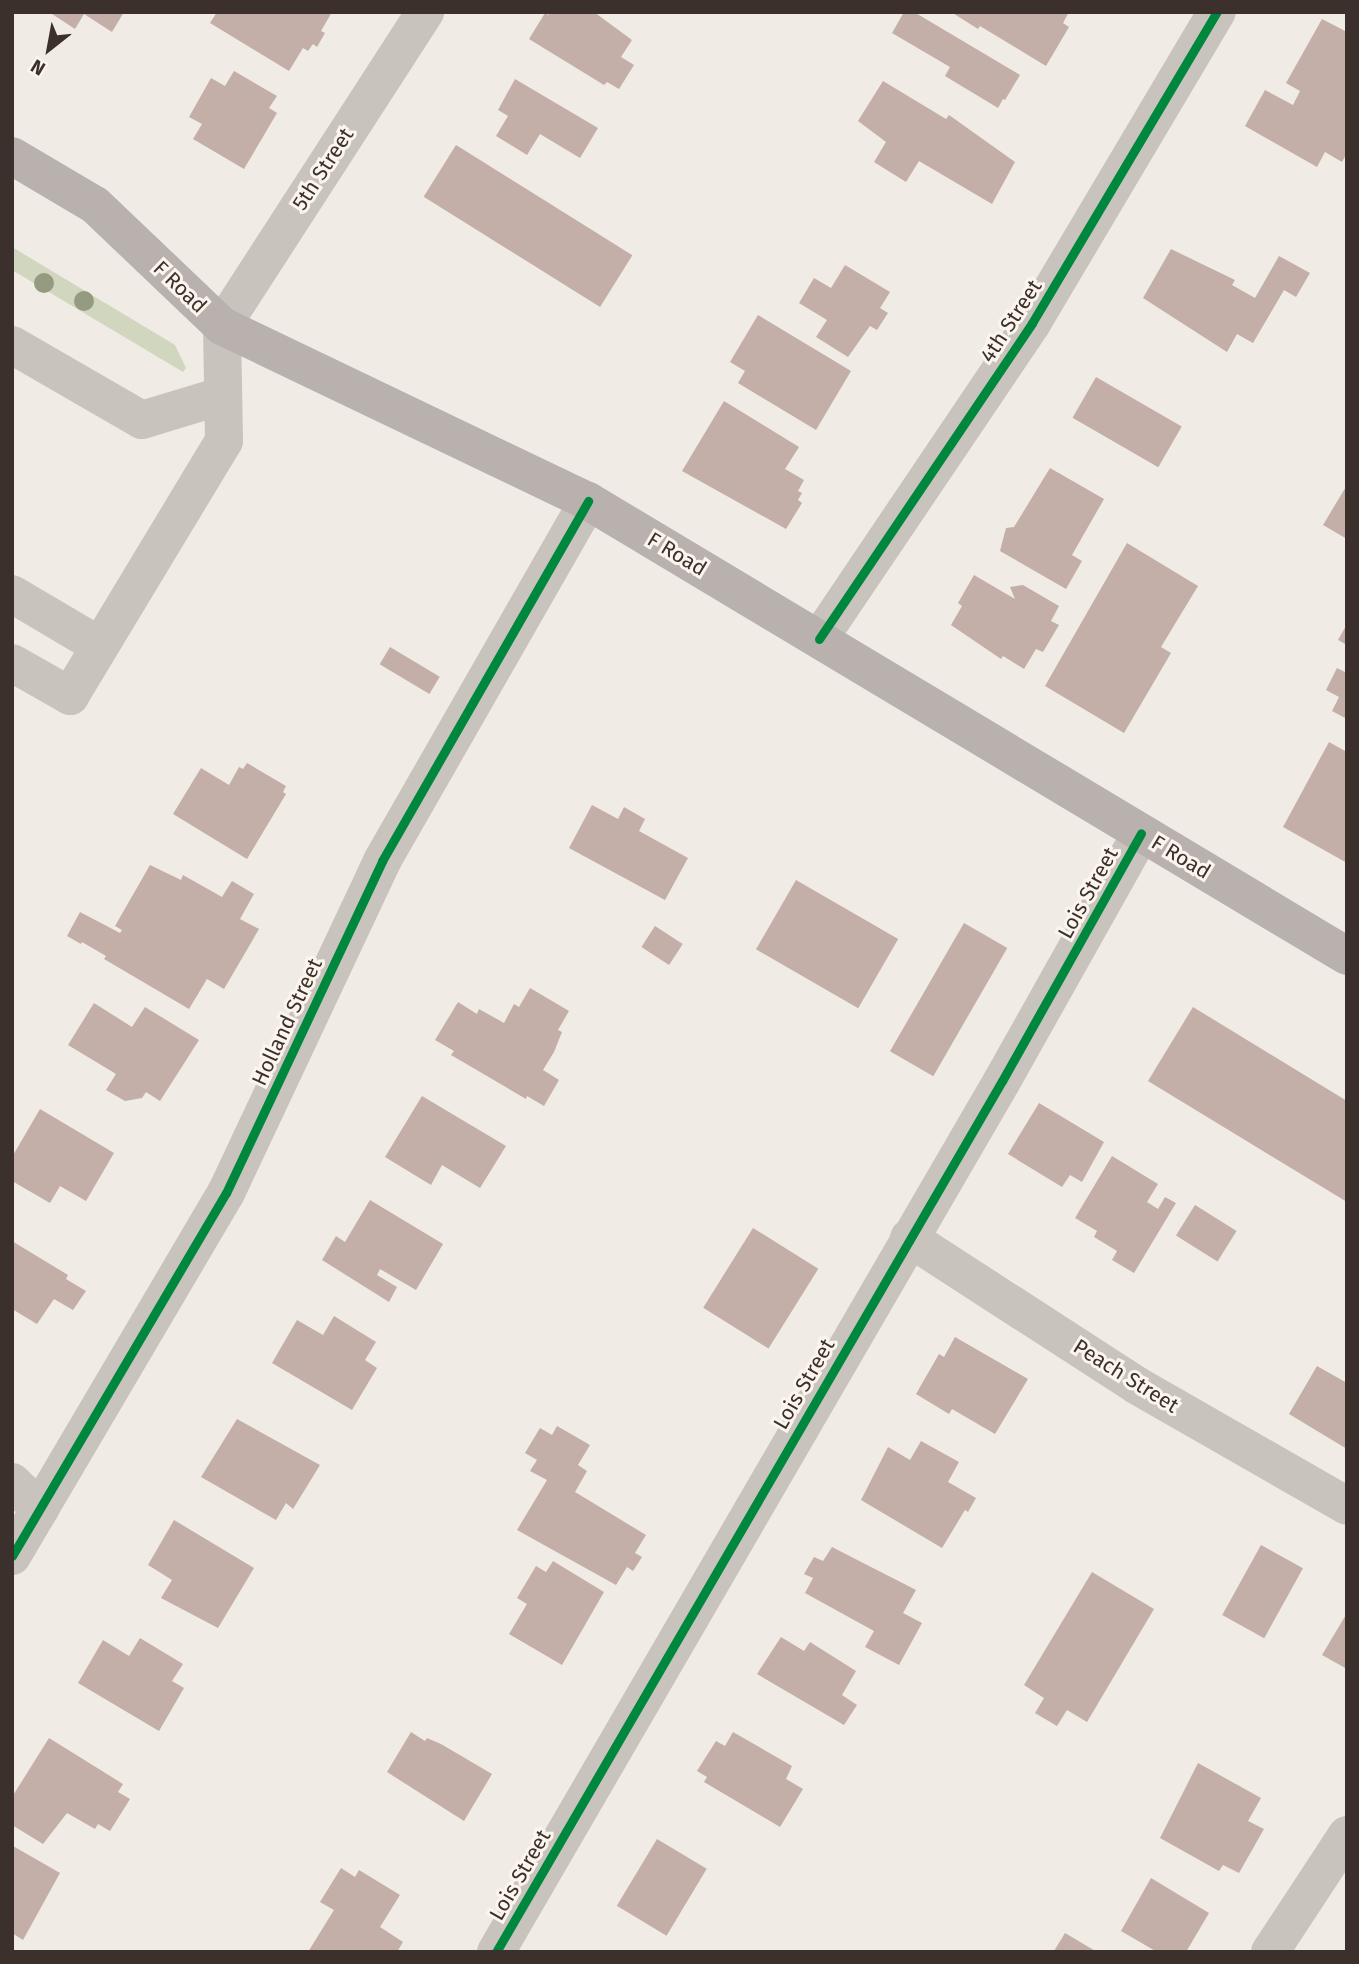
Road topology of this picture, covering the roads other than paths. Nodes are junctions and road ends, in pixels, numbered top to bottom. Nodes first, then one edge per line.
1 (425, 12) edge
2 (1217, 12) edge
3 (12, 156) edge
4 (222, 326) junction
5 (12, 345) edge
6 (222, 396) junction
7 (588, 501) junction
8 (12, 594) edge
9 (819, 639) junction
10 (100, 646) junction
11 (12, 663) edge
12 (1142, 833) junction
13 (1347, 956) edge
14 (909, 1238) junction
15 (12, 1482) edge
16 (1347, 1506) edge
17 (40, 1509) junction
18 (12, 1556) edge
19 (1347, 1835) edge
20 (1283, 1947) edge
21 (496, 1952) edge

1 - 4 street, 5th Street
2 - 9 street, 4th Street
3 - 4 main road, F Road
4 - 6 street
4 - 7 main road, F Road
5 - 6 street
6 - 10 street
7 - 9 main road, F Road
7 - 17 street, Holland Street
8 - 10 street
9 - 12 main road, F Road
10 - 11 street
12 - 13 main road, F Road
12 - 14 street, Lois Street
14 - 16 street, Peach Street
14 - 21 street, Lois Street
15 - 17 street
17 - 18 street, Holland Street
19 - 20 street

